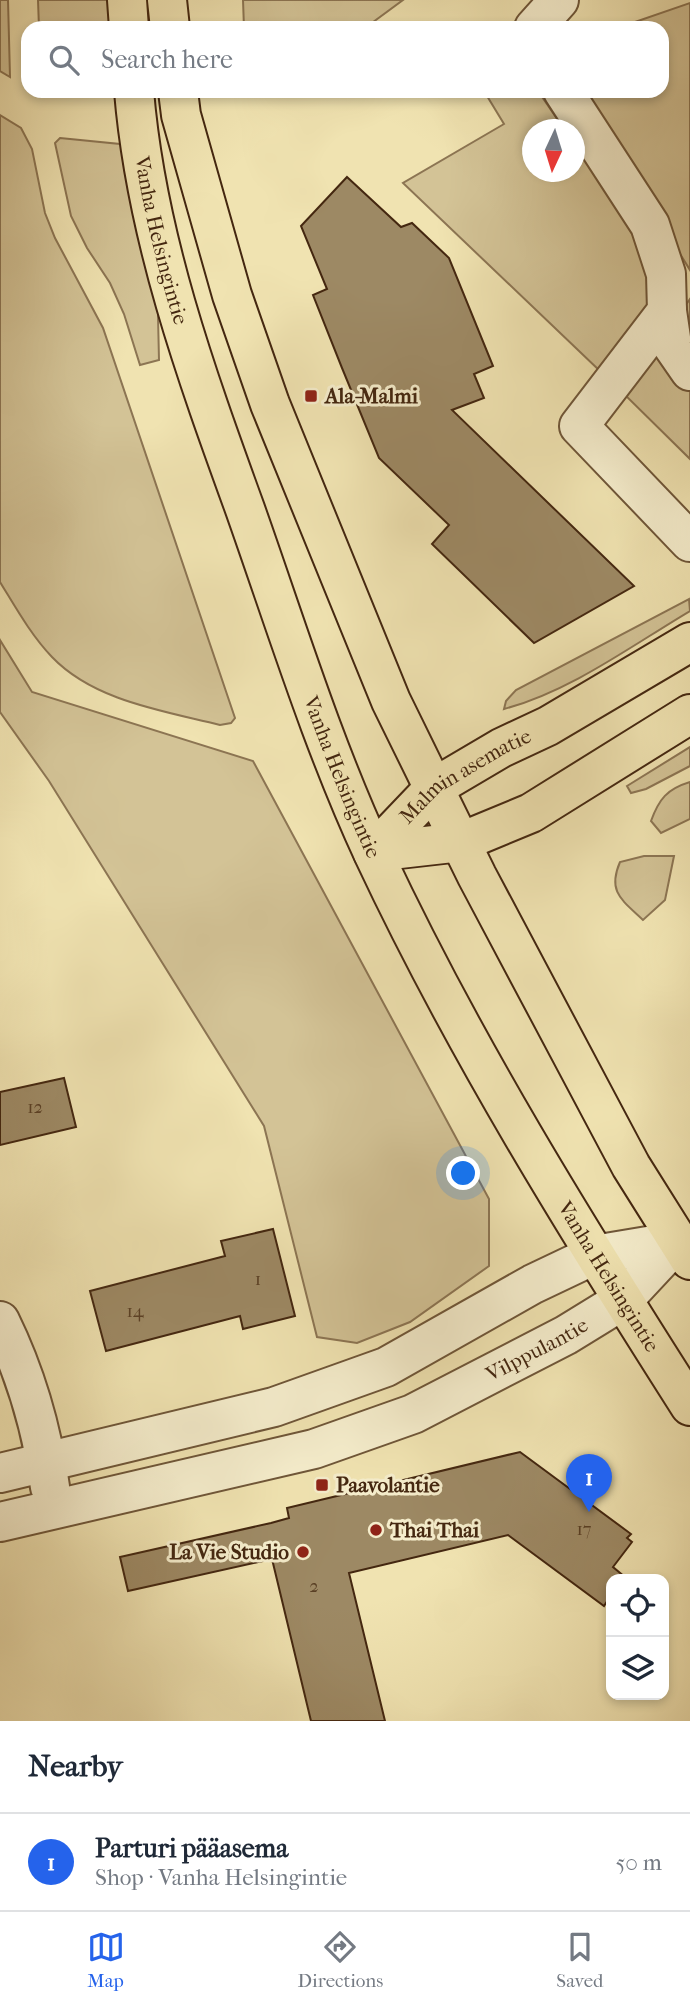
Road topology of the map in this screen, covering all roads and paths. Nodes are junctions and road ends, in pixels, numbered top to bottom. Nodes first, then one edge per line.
1 (127, 0) edge
2 (167, 0) edge
3 (559, 0) edge
4 (128, 21) edge
5 (169, 21) edge
6 (540, 21) edge
7 (135, 98) edge
8 (179, 98) edge
9 (568, 98) edge
10 (667, 311) junction
11 (690, 371) edge
12 (690, 542) edge
13 (690, 642) edge
14 (690, 714) edge
15 (435, 787) junction
16 (461, 842) junction
17 (373, 852) junction
18 (684, 1251) edge
19 (594, 1255) junction
20 (623, 1300) junction
21 (0, 1321) edge
22 (690, 1406) edge
23 (46, 1461) junction
24 (0, 1473) edge
25 (54, 1510) junction
26 (0, 1522) edge

1 - 4 main road
2 - 5 main road
3 - 6 street
7 - 17 main road, Vanha Helsingintie
8 - 15 main road
9 - 10 street
10 - 11 street
10 - 12 street
13 - 15 main road, Malmin asematie
14 - 16 main road, Malmin asematie
15 - 16 main road
15 - 17 main road, Malmin asematie
16 - 17 main road, Malmin asematie
16 - 18 main road
17 - 19 main road, Vanha Helsingintie
18 - 19 street
18 - 20 street, Vilppulantie
19 - 20 main road, Vanha Helsingintie
19 - 23 street
20 - 22 main road, Vanha Helsingintie
20 - 25 street, Vilppulantie
21 - 23 street
23 - 24 street
23 - 25 street
25 - 26 street, Vilppulantie

